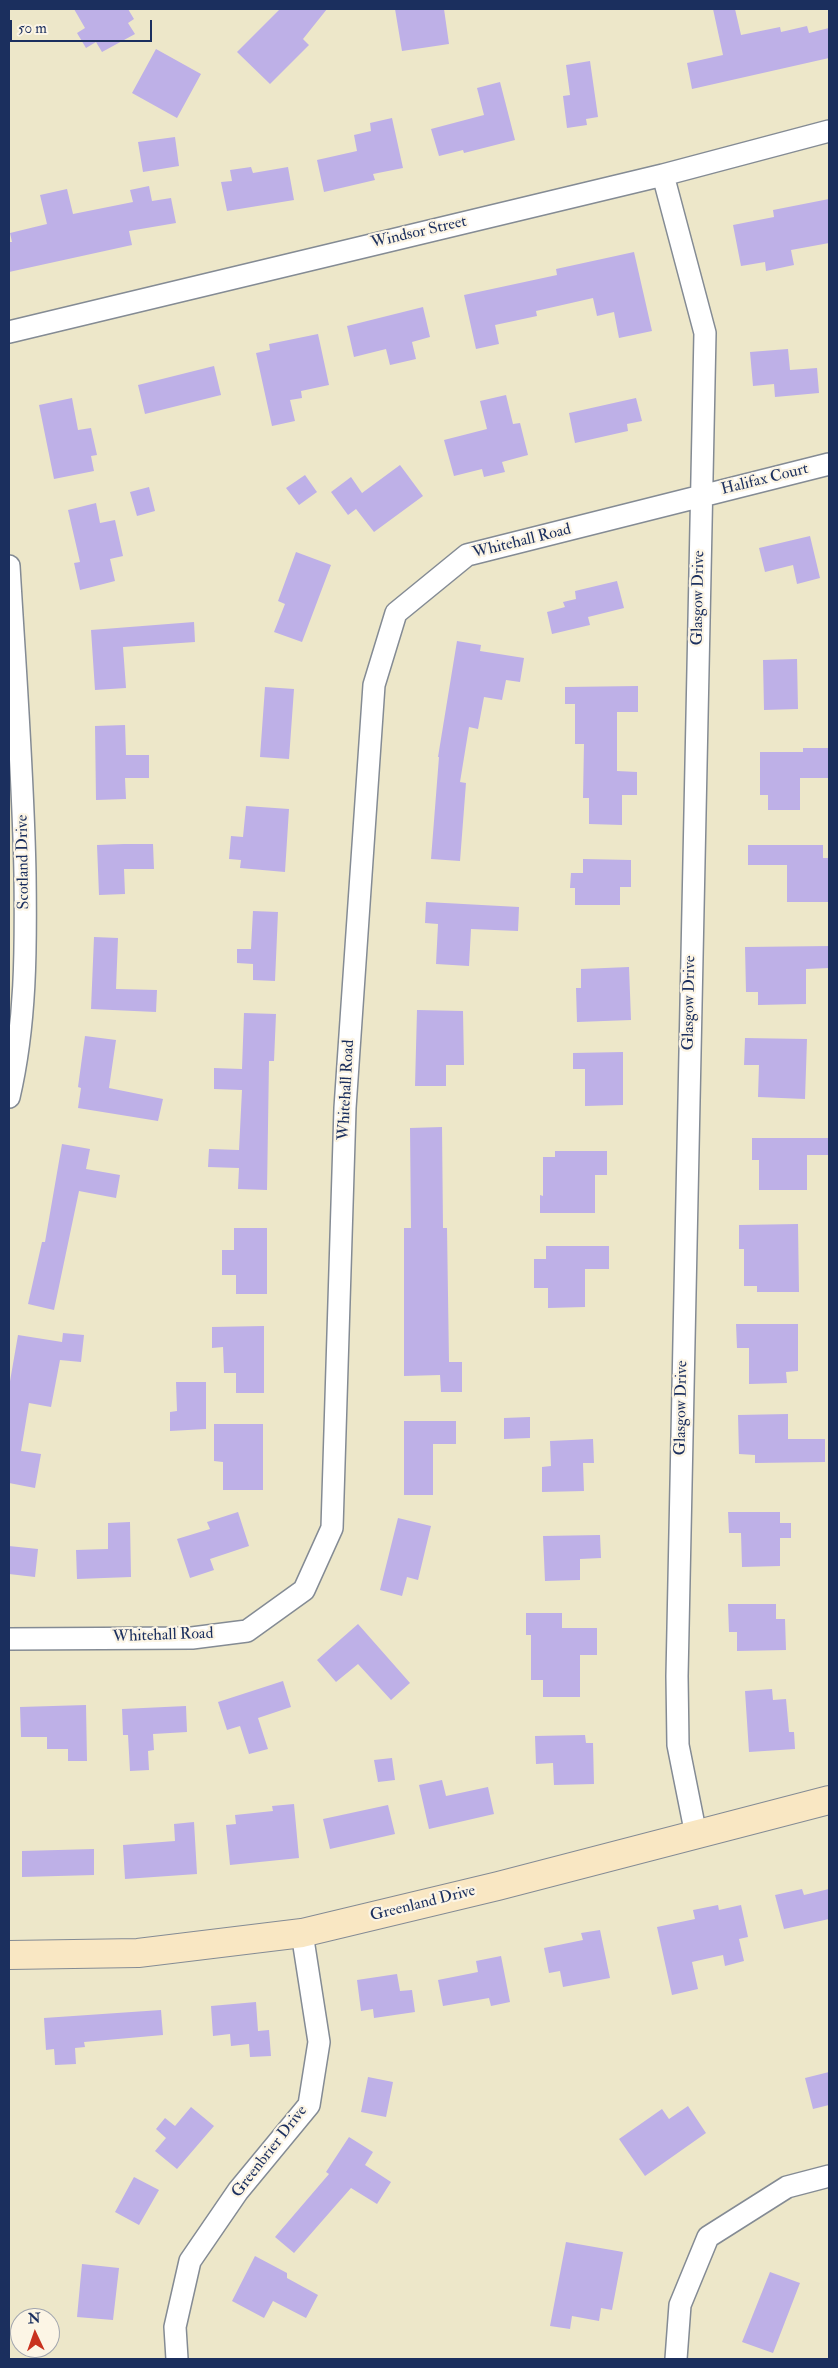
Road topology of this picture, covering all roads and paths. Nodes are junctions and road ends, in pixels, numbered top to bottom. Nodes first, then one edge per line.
1 (829, 131) edge
2 (663, 175) junction
3 (9, 332) edge
4 (829, 464) edge
5 (702, 497) junction
6 (9, 566) edge
7 (16, 828) edge
8 (9, 1097) edge
9 (9, 1639) edge
10 (829, 1800) edge
11 (696, 1835) junction
12 (302, 1933) junction
13 (9, 1955) edge
14 (829, 2176) edge
15 (177, 2359) edge
16 (676, 2359) edge

1 - 2 street, Windsor Street
2 - 3 street, Windsor Street
2 - 5 street, Glasgow Drive
4 - 5 street, Halifax Court
5 - 9 street, Whitehall Road
5 - 11 street, Glasgow Drive
6 - 7 street, Scotland Drive
7 - 8 street, Scotland Drive
10 - 11 street, Greenland Drive
11 - 12 street, Greenland Drive
12 - 13 street, Greenland Drive
12 - 15 street, Greenbrier Drive
14 - 16 street

